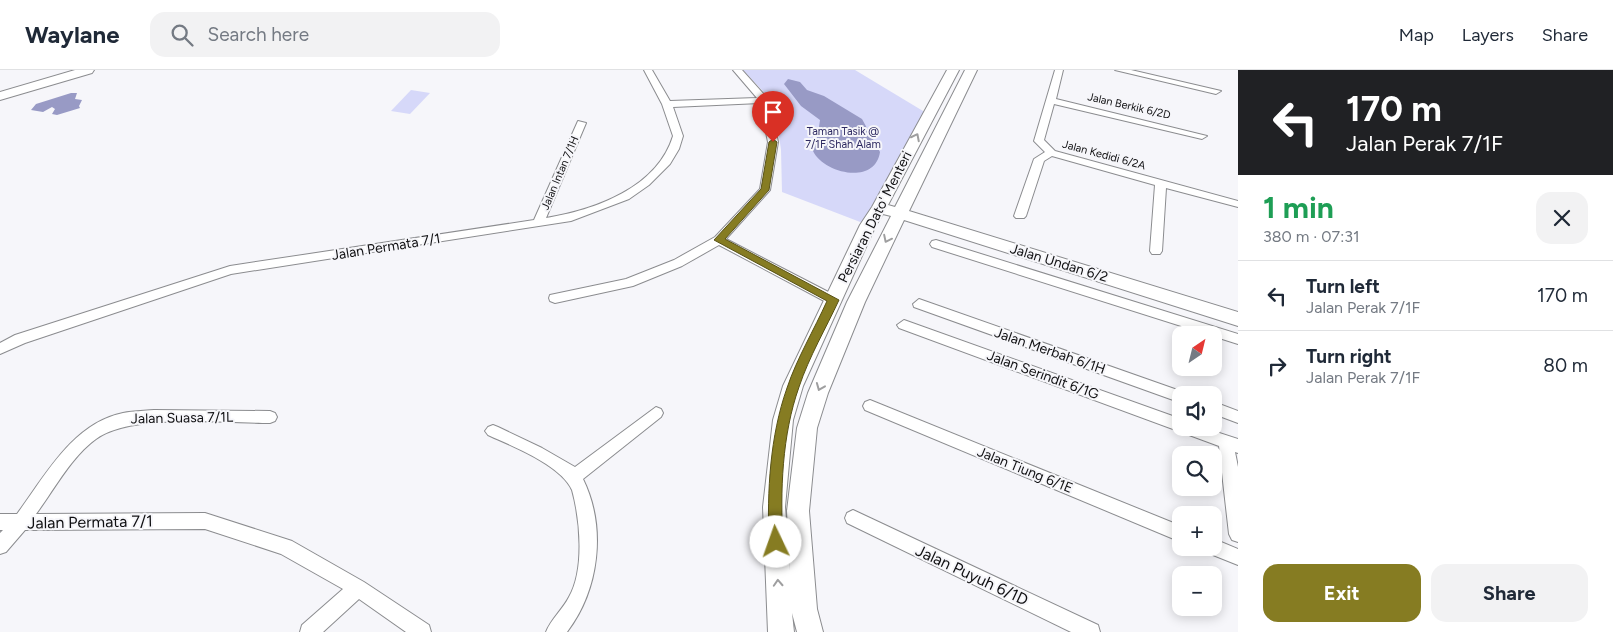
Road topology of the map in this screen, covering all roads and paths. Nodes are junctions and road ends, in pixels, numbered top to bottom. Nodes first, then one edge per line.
1 (88, 70) edge
2 (648, 70) edge
3 (737, 70) edge
4 (953, 70) edge
5 (972, 70) edge
6 (1059, 70) edge
7 (1120, 70) edge
8 (74, 72) edge
9 (1216, 92) dead end
10 (0, 96) edge
11 (764, 100) junction
12 (1050, 100) junction
13 (667, 104) junction
14 (581, 123) dead end
15 (1202, 136) dead end
16 (1050, 153) junction
17 (1161, 183) junction
18 (1238, 204) edge
19 (880, 207) junction
20 (900, 213) junction
21 (1020, 216) dead end
22 (538, 224) junction
23 (719, 240) junction
24 (936, 244) dead end
25 (1156, 251) dead end
26 (555, 298) dead end
27 (833, 300) junction
28 (919, 304) dead end
29 (1238, 320) edge
30 (904, 325) dead end
31 (1238, 339) edge
32 (0, 349) edge
33 (1172, 394) edge
34 (870, 406) dead end
35 (1222, 411) edge
36 (656, 413) dead end
37 (270, 417) dead end
38 (1238, 417) edge
39 (1172, 422) edge
40 (493, 431) dead end
41 (1210, 436) edge
42 (1232, 444) edge
43 (574, 477) junction
44 (853, 518) dead end
45 (0, 522) edge
46 (20, 523) junction
47 (1172, 530) edge
48 (1238, 534) edge
49 (0, 546) edge
50 (1222, 550) edge
51 (1238, 557) edge
52 (358, 588) junction
53 (309, 632) edge
54 (422, 632) edge
55 (555, 632) edge
56 (781, 632) edge
57 (810, 632) edge
58 (1091, 632) edge

1 - 8 main road
2 - 13 street, Jalan Permata 7/1
3 - 11 street
19 -> 4 main road, Persiaran Dato' Menteri
5 - 20 main road, Persiaran Dato' Menteri
6 - 12 street, Jalan Kedidi 6/2A
7 - 9 street
8 - 10 main road
11 - 13 street
11 - 23 street
12 - 15 street, Jalan Berkik 6/2D
12 - 16 street, Jalan Kedidi 6/2A
13 - 22 street, Jalan Permata 7/1
14 - 22 street, Jalan Intan 7/1H
16 - 17 street, Jalan Kedidi 6/2A
16 - 21 street
17 - 18 street, Jalan Kedidi 6/2A
17 - 25 street
19 - 20 main road, Jalan Undan 6/2
19 - 27 main road, Persiaran Dato' Menteri
20 - 29 main road, Jalan Undan 6/2
20 -> 57 main road, Persiaran Dato' Menteri
22 - 32 street, Jalan Permata 7/1
23 - 26 street
23 - 27 street
24 - 31 street
56 -> 27 main road, Persiaran Dato' Menteri
28 - 33 street, Jalan Merbah 6/1H
30 - 39 street, Jalan Serindit 6/1G
34 - 47 street, Jalan Tiung 6/1E
35 - 38 street
36 - 43 street
37 - 46 street, Jalan Suasa 7/1L
40 - 43 street
41 - 42 street
42 - 48 street
43 - 55 street
44 - 58 street, Jalan Puyuh 6/1D
45 - 46 street, Jalan Permata 7/1
46 - 49 street, Jalan Suasa 7/1L
46 - 52 street, Jalan Permata 7/1
50 - 51 street
52 - 53 street
52 - 54 street, Jalan Permata 7/1

